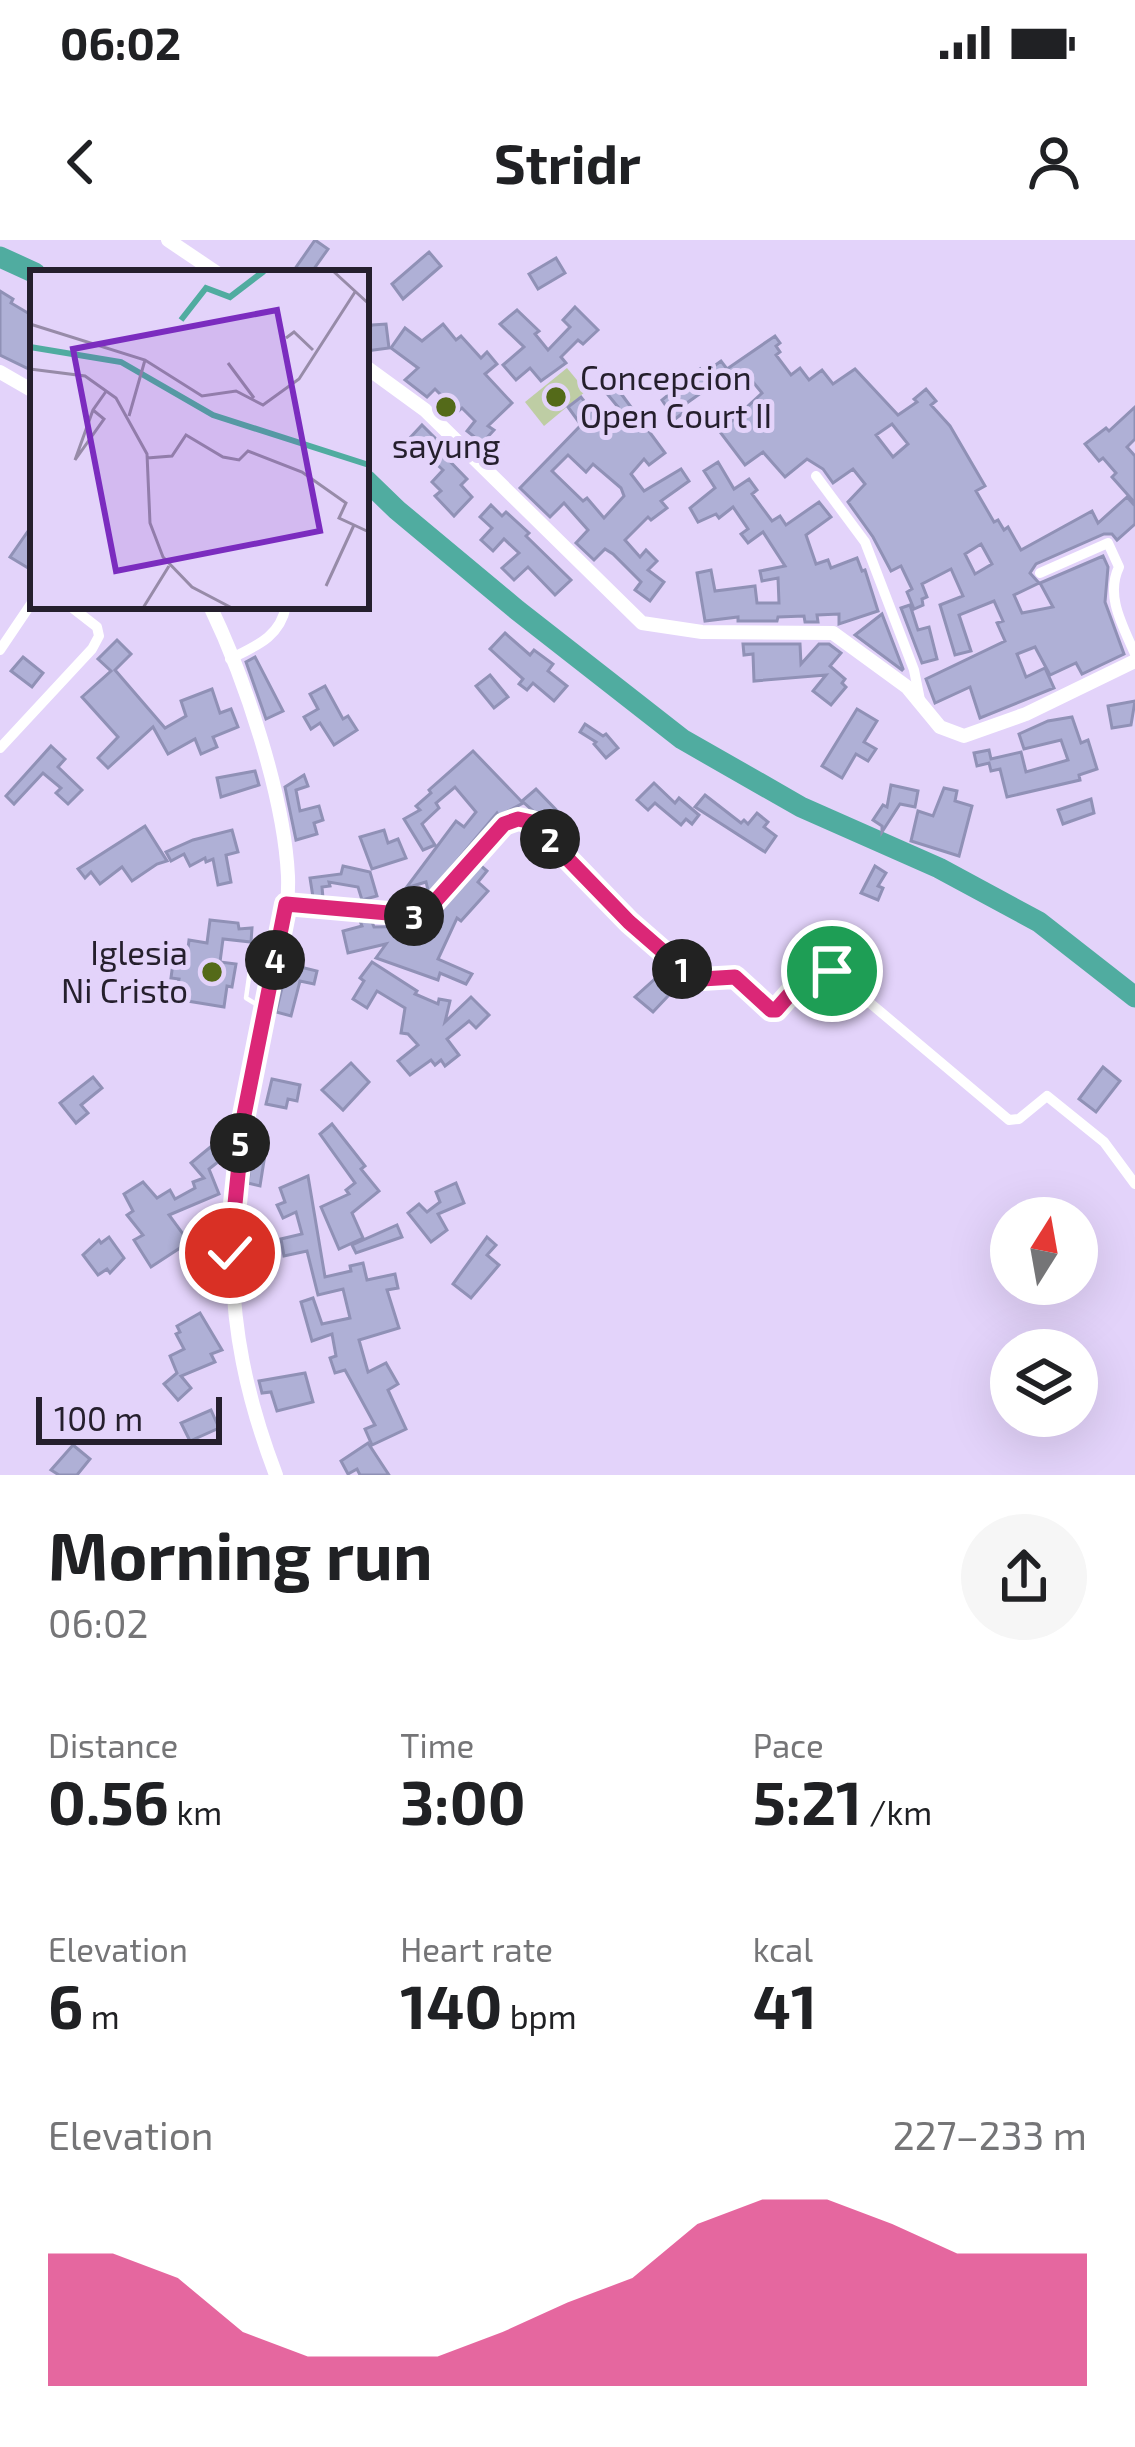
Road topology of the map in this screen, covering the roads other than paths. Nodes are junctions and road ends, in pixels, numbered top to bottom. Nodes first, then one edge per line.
1 (168, 240) edge
2 (213, 270) edge
3 (0, 372) edge
4 (369, 374) edge
5 (30, 389) edge
6 (816, 476) dead end
7 (1040, 573) dead end
8 (30, 606) edge
9 (74, 609) edge
10 (211, 609) edge
11 (285, 609) edge
12 (0, 650) edge
13 (1135, 657) edge
14 (230, 659) junction
15 (920, 700) junction
16 (0, 748) edge
17 (286, 904) junction
18 (275, 959) junction
19 (265, 1008) junction
20 (1135, 1184) edge
21 (276, 1475) edge

1 - 2 street
3 - 5 street
4 - 15 street
6 - 15 street
7 - 13 street
8 - 12 street
9 - 16 street
10 - 14 street
11 - 14 street
13 - 15 street
14 - 17 street
17 - 18 street
17 - 20 street
18 - 19 street
18 - 19 lane
19 - 21 street

